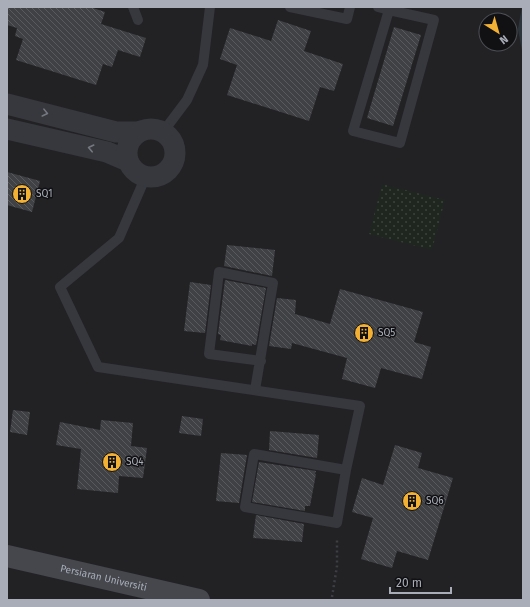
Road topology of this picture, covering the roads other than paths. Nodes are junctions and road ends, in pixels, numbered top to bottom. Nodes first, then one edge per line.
1 (133, 7) edge
2 (210, 7) edge
3 (290, 7) edge
4 (350, 7) edge
5 (378, 7) edge
6 (389, 10) junction
7 (138, 20) dead end
8 (7, 104) edge
9 (7, 128) edge
10 (139, 132) junction
11 (163, 132) junction
12 (128, 161) junction
13 (146, 176) junction
14 (261, 361) junction
15 (255, 390) junction
16 (346, 470) junction
17 (7, 556) edge
18 (199, 600) edge

1 - 7 lane
2 - 11 lane
3 - 4 lane
5 - 6 lane
6 - 6 lane
8 -> 10 street
12 -> 9 street
10 - 11 street
10 - 12 street
11 - 13 street
12 - 13 street
13 - 15 lane
14 - 14 lane
14 - 15 lane
15 - 16 lane
16 - 16 lane
17 - 18 street, Persiaran Universiti

